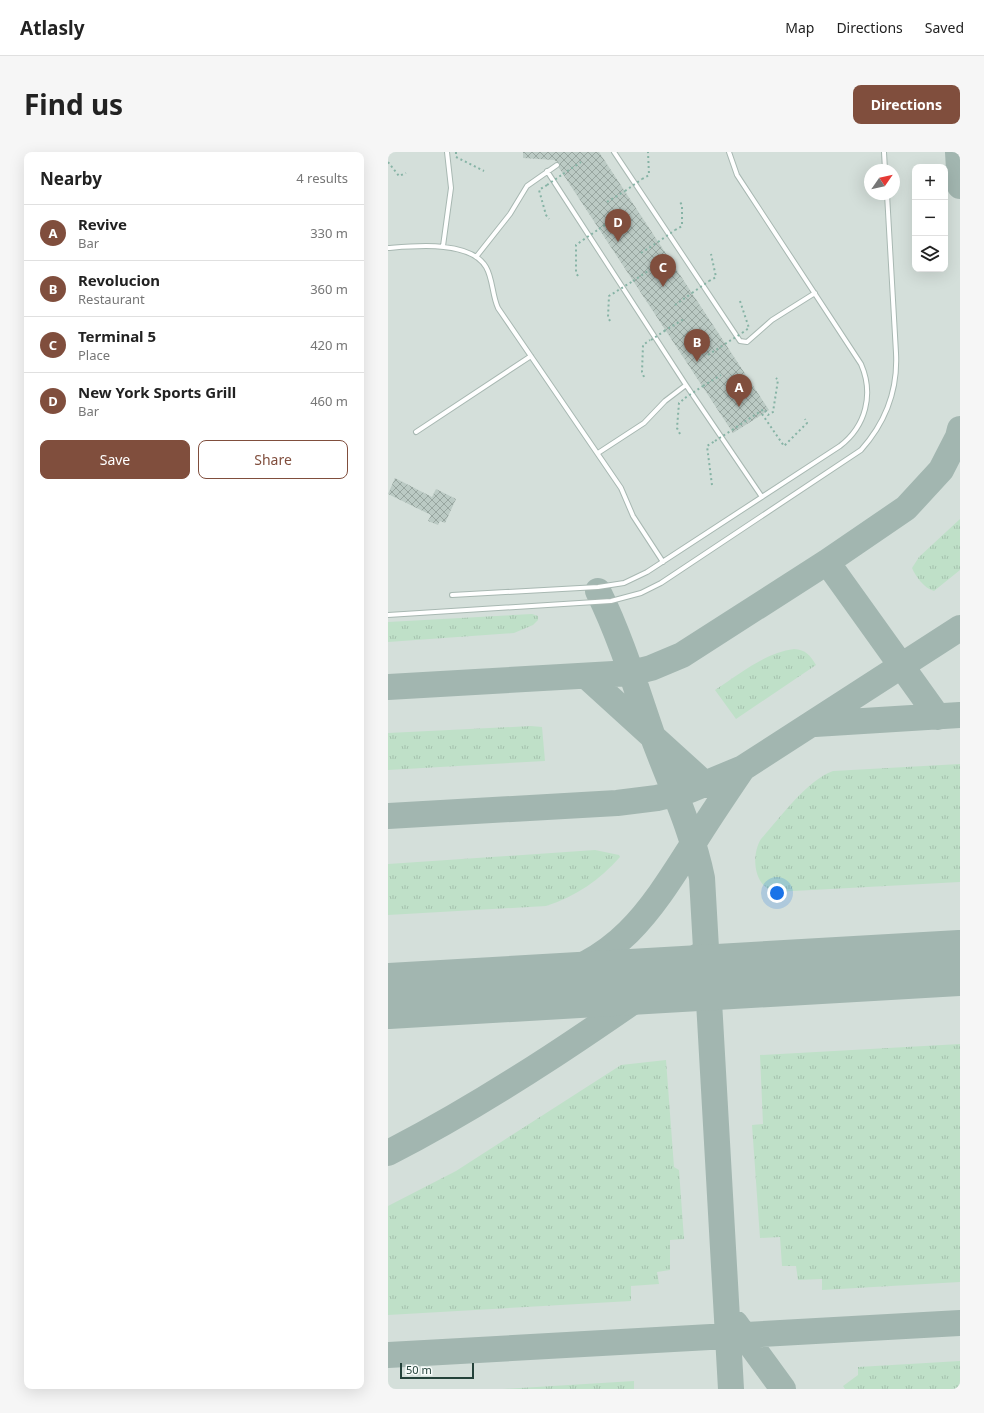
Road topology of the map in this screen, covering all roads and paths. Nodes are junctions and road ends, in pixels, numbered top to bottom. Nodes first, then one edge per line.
1 (447, 152) edge
2 (456, 152) edge
3 (614, 152) edge
4 (648, 152) edge
5 (729, 152) edge
6 (884, 152) edge
7 (388, 162) edge
8 (581, 162) dead end
9 (557, 164) dead end
10 (885, 164) edge
11 (484, 171) dead end
12 (547, 171) junction
13 (406, 173) dead end
14 (887, 200) edge
15 (607, 202) dead end
16 (680, 202) dead end
17 (617, 217) dead end
18 (549, 219) dead end
19 (442, 246) junction
20 (388, 248) edge
21 (641, 253) dead end
22 (711, 254) dead end
23 (476, 257) junction
24 (651, 269) dead end
25 (578, 276) dead end
26 (814, 293) junction
27 (740, 301) dead end
28 (675, 304) dead end
29 (684, 319) dead end
30 (610, 321) dead end
31 (708, 355) dead end
32 (532, 356) junction
33 (721, 375) dead end
34 (644, 377) dead end
35 (776, 378) dead end
36 (686, 385) junction
37 (762, 414) dead end
38 (805, 419) dead end
39 (416, 432) dead end
40 (680, 434) dead end
41 (598, 453) junction
42 (712, 485) dead end
43 (762, 497) junction
44 (663, 562) junction
45 (452, 595) dead end
46 (388, 614) edge

1 - 19 lane
2 - 11 path
3 - 26 lane
4 - 15 path, bridge
5 - 26 lane
6 - 10 lane
7 - 13 path
8 - 18 path, bridge
9 - 12 lane
12 - 23 lane
12 - 36 lane
14 - 46 lane
16 - 21 path, bridge
17 - 25 path, bridge
19 - 20 lane
19 - 23 lane
22 - 28 path, bridge
23 - 32 lane
24 - 30 path, bridge
26 - 43 lane
27 - 31 path, bridge
29 - 34 path, bridge
32 - 39 lane
32 - 41 lane
33 - 40 path, bridge
35 - 42 path, bridge
36 - 41 lane
36 - 43 lane
37 - 38 path
41 - 44 lane
43 - 44 lane
44 - 45 lane

